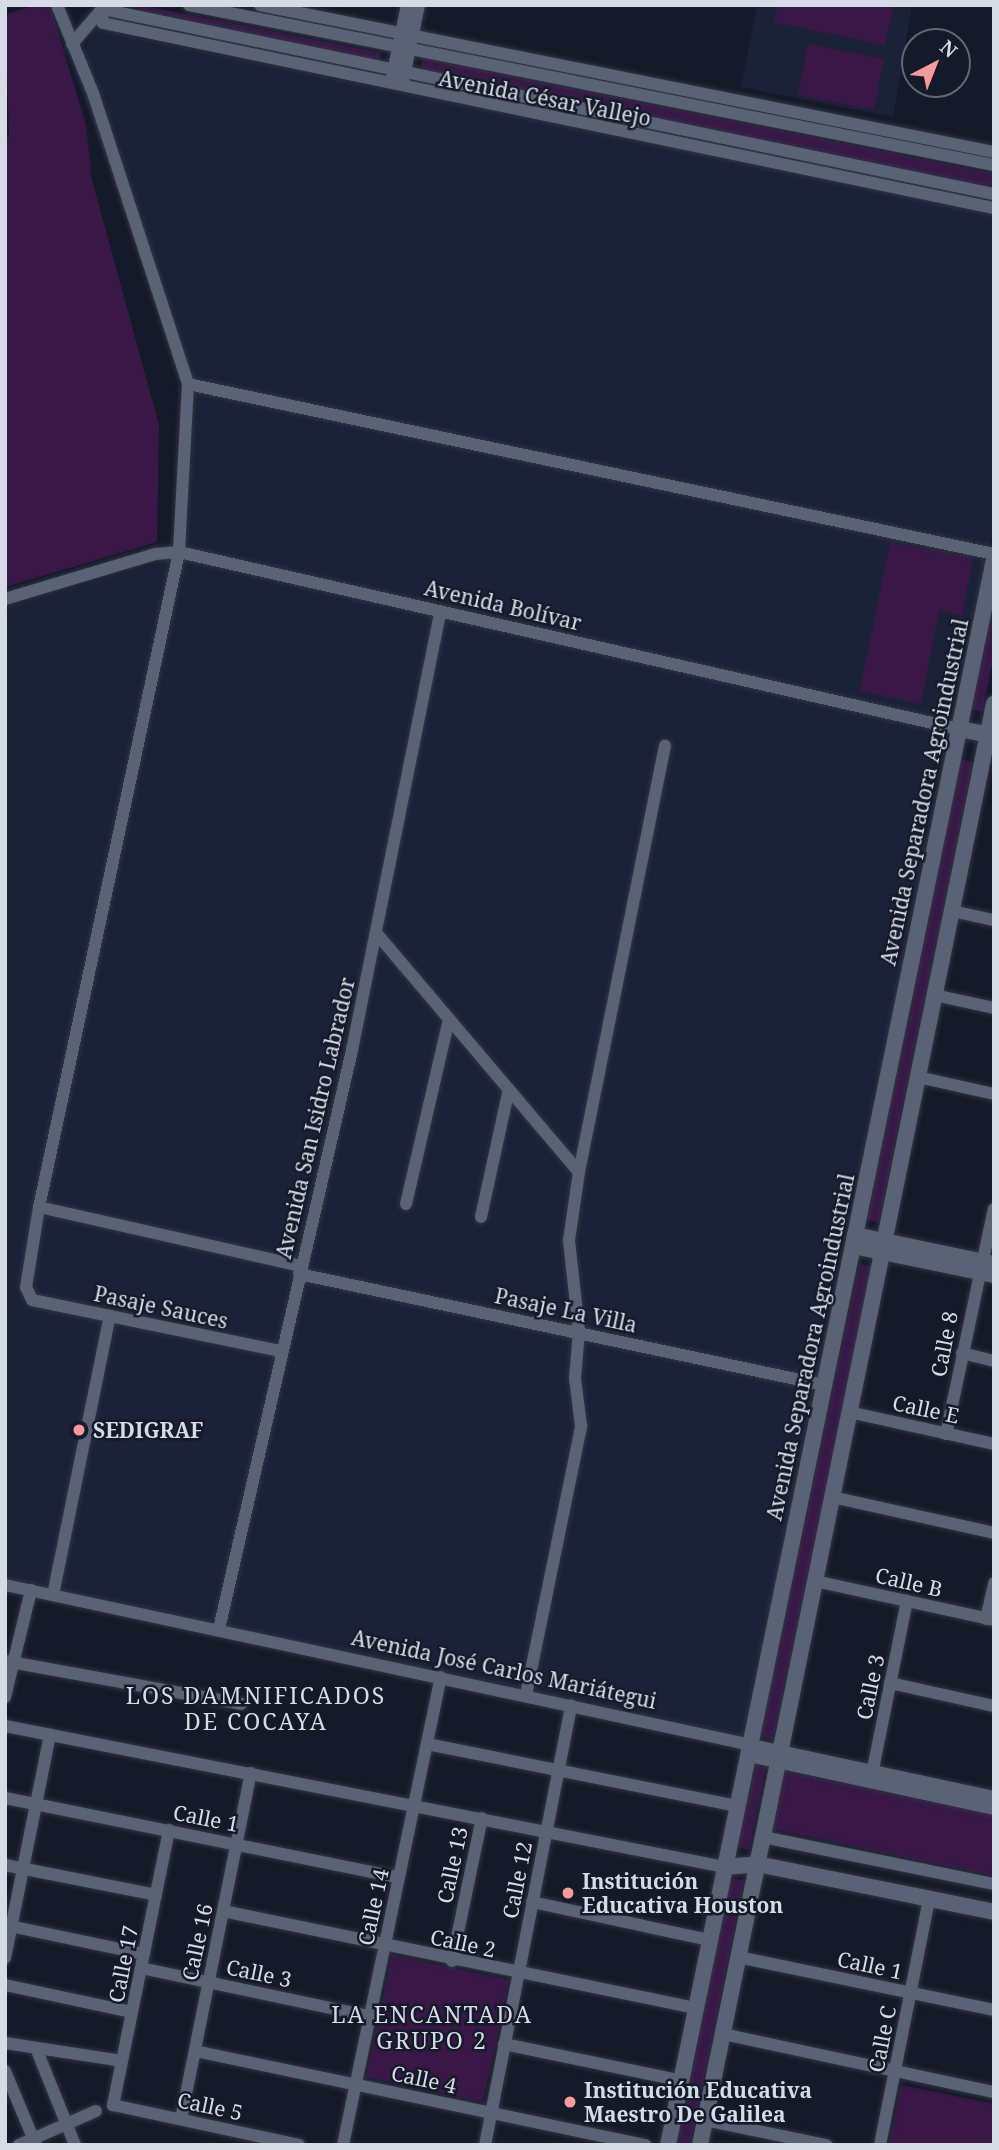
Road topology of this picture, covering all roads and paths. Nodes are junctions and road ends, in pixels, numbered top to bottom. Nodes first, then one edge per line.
1 (57, 5) edge
2 (189, 5) edge
3 (260, 5) edge
4 (407, 5) edge
5 (419, 5) edge
6 (102, 12) edge
7 (405, 41) junction
8 (72, 44) junction
9 (399, 72) junction
10 (396, 87) junction
11 (994, 152) edge
12 (994, 165) edge
13 (994, 194) edge
14 (994, 208) edge
15 (188, 384) junction
16 (179, 552) junction
17 (994, 556) edge
18 (5, 599) edge
19 (440, 613) junction
20 (994, 704) edge
21 (957, 735) junction
22 (990, 742) edge
23 (664, 746) dead end
24 (951, 911) junction
25 (994, 920) edge
26 (377, 934) junction
27 (934, 995) junction
28 (994, 1008) edge
29 (449, 1019) junction
30 (918, 1077) junction
31 (509, 1089) junction
32 (994, 1094) edge
33 (579, 1172) junction
34 (406, 1204) dead end
35 (39, 1207) junction
36 (994, 1209) edge
37 (481, 1217) dead end
38 (854, 1241) junction
39 (883, 1247) junction
40 (986, 1268) edge
41 (300, 1270) junction
42 (110, 1316) junction
43 (579, 1331) junction
44 (281, 1351) junction
45 (962, 1353) junction
46 (994, 1361) edge
47 (824, 1385) junction
48 (849, 1412) junction
49 (946, 1434) junction
50 (994, 1444) edge
51 (832, 1497) junction
52 (994, 1533) edge
53 (815, 1581) junction
54 (994, 1583) edge
55 (5, 1585) edge
56 (30, 1590) junction
57 (52, 1595) junction
58 (907, 1601) junction
59 (990, 1620) edge
60 (219, 1629) junction
61 (9, 1661) edge
62 (441, 1677) junction
63 (890, 1683) junction
64 (526, 1695) junction
65 (5, 1697) edge
66 (241, 1704) dead end
67 (571, 1705) junction
68 (994, 1706) edge
69 (5, 1726) edge
70 (50, 1734) junction
71 (427, 1744) junction
72 (750, 1749) junction
73 (779, 1756) junction
74 (558, 1770) junction
75 (251, 1773) junction
76 (871, 1776) junction
77 (994, 1797) edge
78 (5, 1798) edge
79 (37, 1803) junction
80 (414, 1805) junction
81 (738, 1806) junction
82 (994, 1807) edge
83 (482, 1818) junction
84 (169, 1830) junction
85 (547, 1830) junction
86 (763, 1837) junction
87 (237, 1844) junction
88 (757, 1864) junction
89 (5, 1865) edge
90 (725, 1867) junction
91 (24, 1868) junction
92 (398, 1877) junction
93 (994, 1884) edge
94 (156, 1895) junction
95 (929, 1899) junction
96 (533, 1902) junction
97 (223, 1912) junction
98 (994, 1912) edge
99 (9, 1925) edge
100 (710, 1940) junction
101 (384, 1946) junction
102 (738, 1957) junction
103 (5, 1958) edge
104 (143, 1961) junction
105 (452, 1961) junction
106 (518, 1974) junction
107 (209, 1982) junction
108 (5, 1985) edge
109 (911, 1993) junction
110 (696, 2008) junction
111 (994, 2010) edge
112 (132, 2012) junction
113 (369, 2016) junction
114 (723, 2034) junction
115 (5, 2042) edge
116 (505, 2044) junction
117 (36, 2048) junction
118 (195, 2050) junction
119 (122, 2061) junction
120 (5, 2071) edge
121 (895, 2071) junction
122 (682, 2081) junction
123 (355, 2084) junction
124 (994, 2092) edge
125 (113, 2105) joint
126 (96, 2111) dead end
127 (491, 2113) junction
128 (181, 2119) junction
129 (705, 2120) junction
130 (67, 2124) junction
131 (34, 2142) edge
132 (275, 2142) edge
133 (19, 2145) edge
134 (75, 2145) edge
135 (299, 2145) edge
136 (342, 2145) edge
137 (485, 2145) edge
138 (645, 2145) edge
139 (668, 2145) edge
140 (700, 2145) edge
141 (826, 2145) edge
142 (880, 2145) edge

1 - 8 street
2 - 7 street, Avenida César Vallejo
3 - 7 street, Avenida César Vallejo
4 - 7 street
5 - 7 street
6 - 8 street
6 - 9 street, Avenida César Vallejo
6 - 10 street, Avenida César Vallejo
7 - 9 street
7 - 11 street, Avenida César Vallejo
7 - 12 street, Avenida César Vallejo
8 - 15 street
9 - 10 street
9 - 13 street, Avenida César Vallejo
10 - 14 street, Avenida César Vallejo
15 - 16 street
15 - 17 street
16 - 18 street, Avenida Bolívar
16 - 19 street, Avenida Bolívar
16 - 35 street
17 - 21 street, Avenida Separadora Agroindustrial
19 - 21 street, Avenida Bolívar
19 - 26 street, Avenida San Isidro Labrador
20 - 22 street
21 - 22 street, Avenida Bolívar
21 - 38 street, Avenida Separadora Agroindustrial
22 - 24 street
23 - 33 street
24 - 25 street
24 - 27 street
26 - 29 street
26 - 41 street, Avenida San Isidro Labrador
27 - 28 street
27 - 30 street
29 - 31 street
29 - 34 street
30 - 32 street
30 - 39 street
31 - 33 street
31 - 37 street
33 - 43 street
35 - 41 street, Pasaje La Villa
35 - 42 street, Pasaje Sauces
36 - 40 street
38 - 39 street
38 - 47 street, Avenida Separadora Agroindustrial
39 - 40 street
39 - 48 street
40 - 45 street, Calle 8
41 - 43 street, Pasaje La Villa
41 - 44 street, Avenida San Isidro Labrador
42 - 44 street, Pasaje Sauces
42 - 57 street
43 - 47 street, Pasaje La Villa
43 - 64 street
44 - 60 street, Avenida San Isidro Labrador
45 - 46 street
45 - 49 street, Calle 8
47 - 72 street, Avenida Separadora Agroindustrial
48 - 49 street, Calle E
48 - 51 street
49 - 50 street, Calle E
51 - 52 street
51 - 53 street
53 - 58 street, Calle B
53 - 73 street
54 - 59 street
55 - 56 street, Avenida José Carlos Mariátegui
56 - 57 street, Avenida José Carlos Mariátegui
56 - 61 street
57 - 60 street, Avenida José Carlos Mariátegui
58 - 59 street, Calle B
58 - 63 street, Calle 3
60 - 62 street, Avenida José Carlos Mariátegui
61 - 65 street
61 - 66 street
62 - 64 street, Avenida José Carlos Mariátegui
62 - 71 street, Calle 14
63 - 68 street
63 - 76 street, Calle 3
64 - 67 street, Avenida José Carlos Mariátegui
67 - 72 street, Avenida José Carlos Mariátegui
67 - 74 street, Calle 12
69 - 70 street
70 - 75 street
70 - 79 street
71 - 74 street
71 - 80 street, Calle 14
72 - 73 street, Avenida José Carlos Mariátegui
72 - 81 street, Avenida Separadora Agroindustrial
73 - 76 street, Avenida José Carlos Mariátegui
73 - 86 street
74 - 81 street
74 - 85 street, Calle 12
75 - 80 street
75 - 87 street, Calle 16
76 - 77 street, Avenida José Carlos Mariátegui
76 - 82 street, Avenida José Carlos Mariátegui
78 - 79 street, Calle 1
79 - 84 street, Calle 1
79 - 91 street
80 - 83 street
80 - 92 street, Calle 14
81 - 90 street, Avenida Separadora Agroindustrial
83 - 85 street
83 - 105 street, Calle 13
84 - 87 street, Calle 1
84 - 94 street, Calle 17
85 - 90 street
85 - 96 street, Calle 12
86 - 88 street
86 - 93 street
87 - 92 street, Calle 1
87 - 97 street, Calle 16
88 - 90 street
88 - 95 street
88 - 102 street
89 - 91 street
90 - 100 street, Avenida Separadora Agroindustrial
91 - 94 street
91 - 99 street
92 - 101 street, Calle 14
94 - 104 street, Calle 17
95 - 98 street
95 - 109 street, Calle C
96 - 100 street
96 - 106 street, Calle 12
97 - 101 street, Calle 2
97 - 107 street, Calle 16
99 - 103 street
99 - 104 street, Calle 3
100 - 110 street, Avenida Separadora Agroindustrial
101 - 105 street, Calle 2
101 - 113 street, Calle 14
102 - 109 street, Calle 1
102 - 114 street
104 - 107 street, Calle 3
104 - 112 street, Calle 17
105 - 106 street, Calle 2
106 - 110 street, Calle 2
106 - 116 street, Calle 12
107 - 113 street, Calle 3
107 - 118 street, Calle 16
108 - 112 street
109 - 111 street, Calle 1
109 - 121 street, Calle C
110 - 122 street, Avenida Separadora Agroindustrial
112 - 119 street, Calle 17
113 - 123 street, Calle 14
114 - 121 street
114 - 129 street
115 - 117 street
116 - 122 street
116 - 127 street, Calle 12
117 - 119 street
117 - 130 street
118 - 123 street, Calle 4
118 - 128 street, Calle 16
119 - 125 street, Calle 17
120 - 131 street
121 - 124 street
121 - 142 street, Calle C
122 - 139 street, Avenida Separadora Agroindustrial
123 - 127 street, Calle 4
123 - 136 street, Calle 14
125 - 128 street, Calle 5
126 - 130 street
127 - 137 street, Calle 12
127 - 138 street, Calle 4
128 - 132 street, Calle 5
129 - 140 street
129 - 141 street
130 - 131 street
130 - 134 street
131 - 133 street
132 - 135 street, Calle 5

